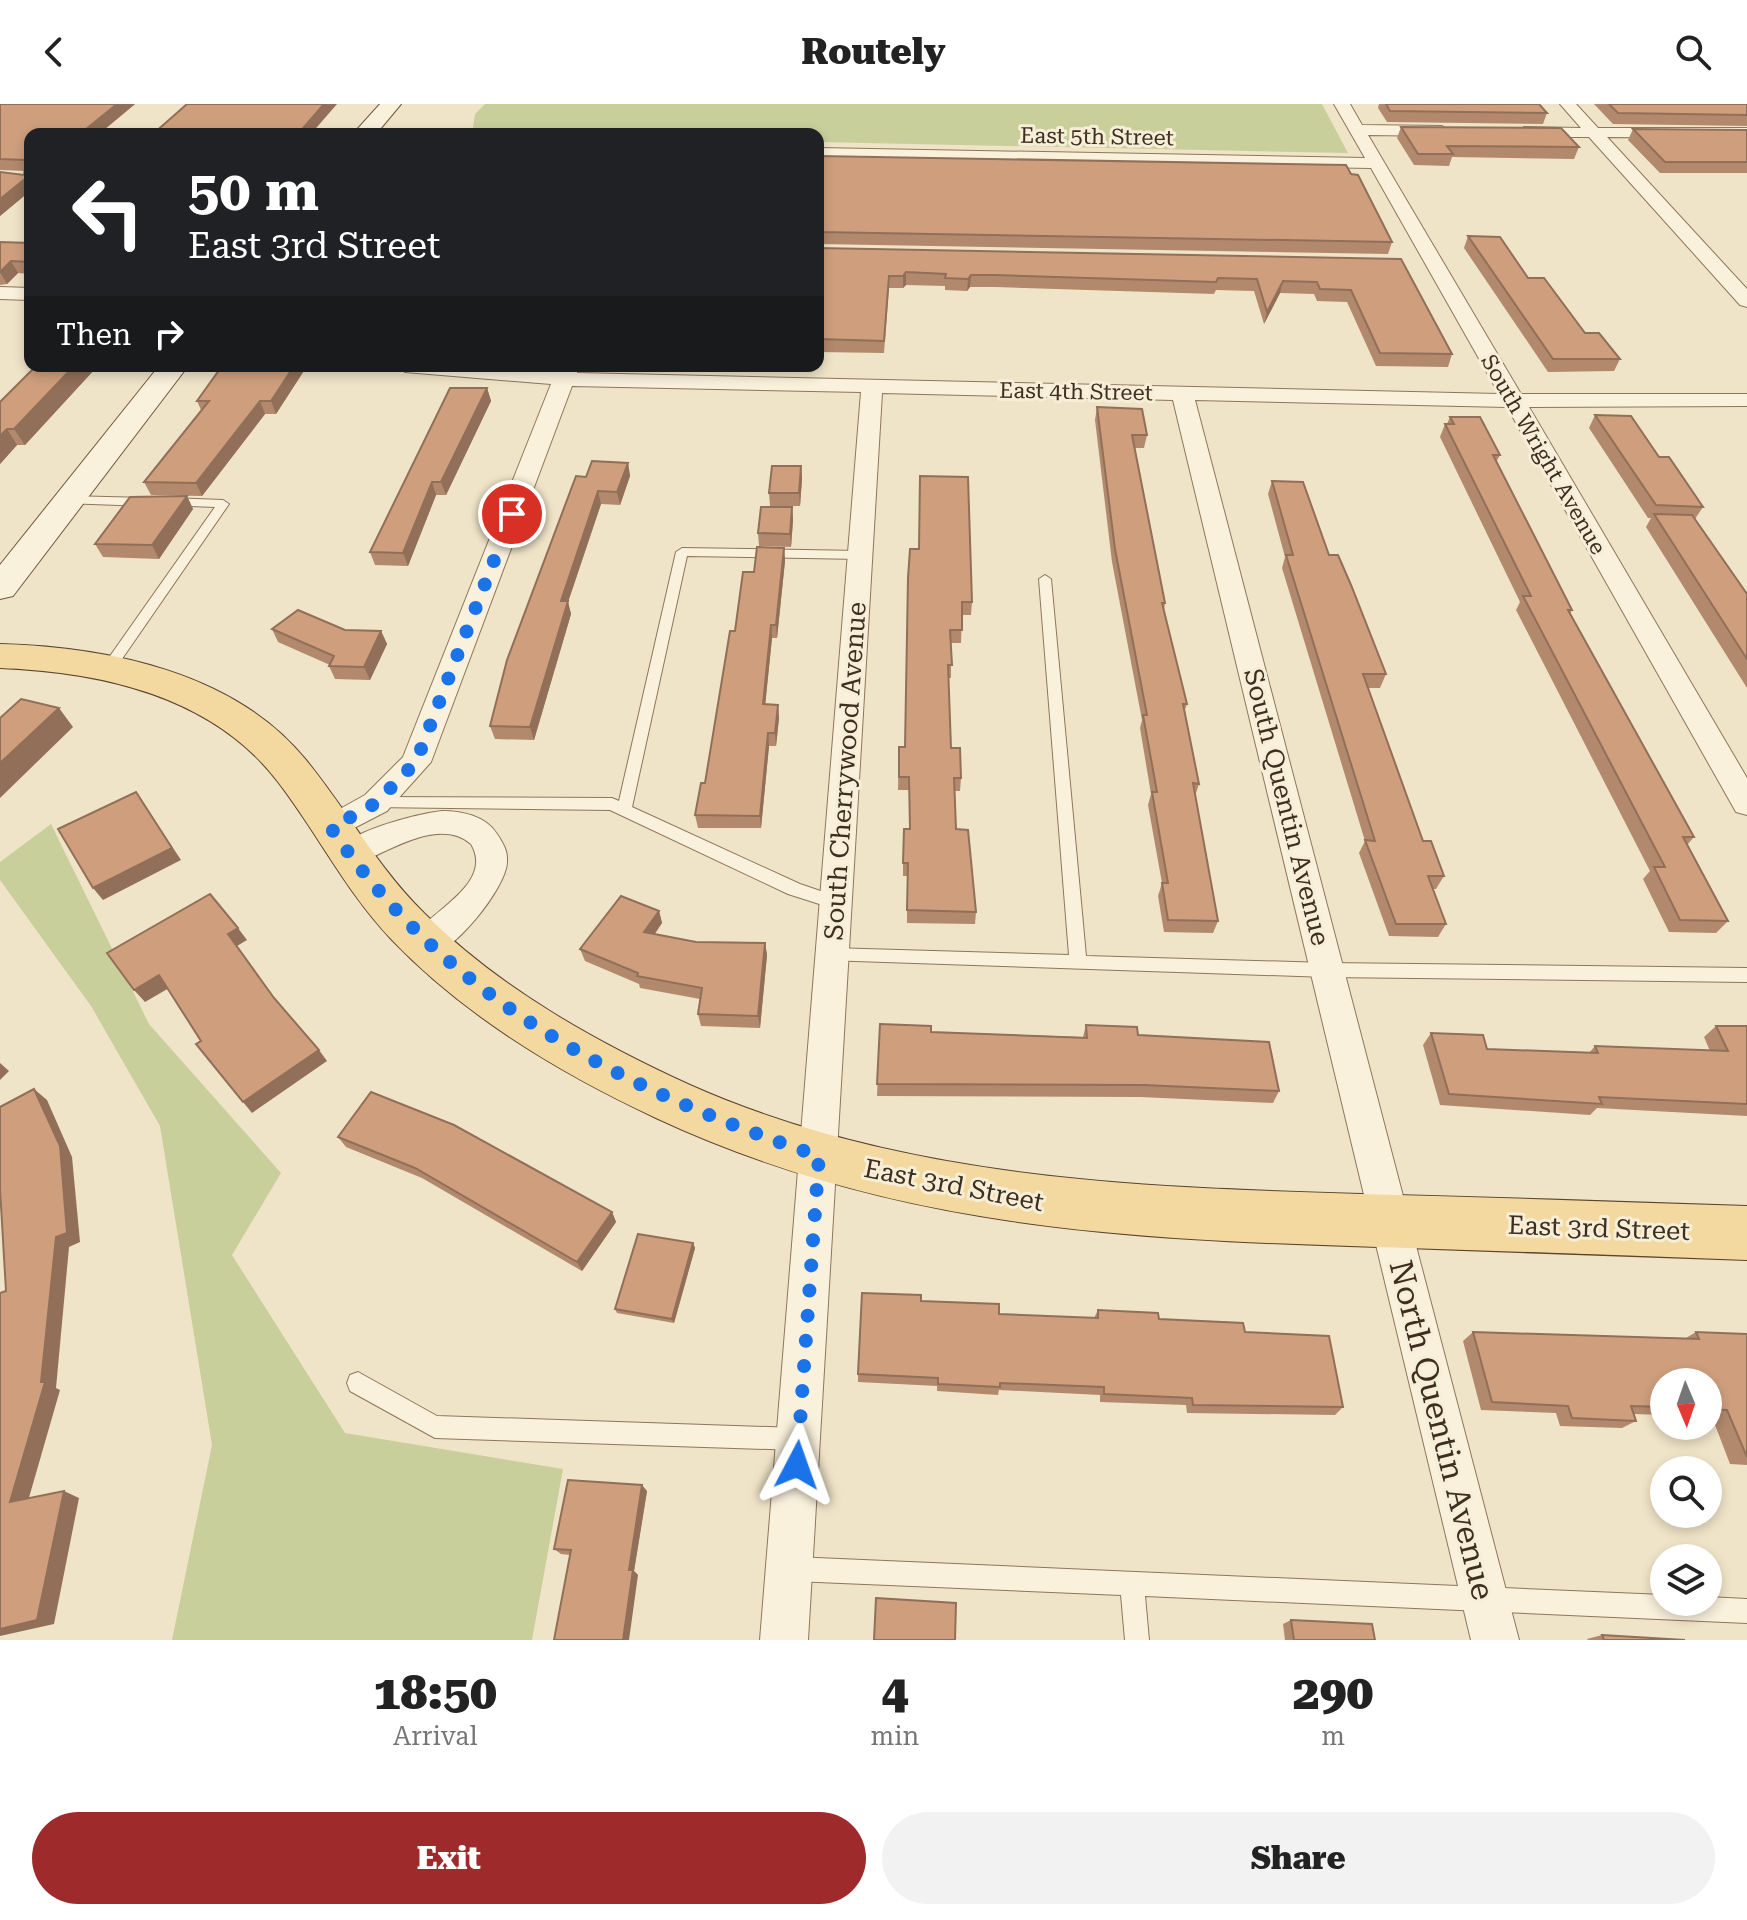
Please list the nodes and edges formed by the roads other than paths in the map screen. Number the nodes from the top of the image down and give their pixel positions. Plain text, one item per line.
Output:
1 (391, 104) edge
2 (1342, 104) edge
3 (1568, 104) edge
4 (369, 128) edge
5 (1357, 130) junction
6 (1458, 131) edge
7 (1504, 132) edge
8 (1594, 133) junction
9 (1747, 133) edge
10 (824, 153) edge
11 (1376, 163) junction
12 (0, 293) edge
13 (24, 294) edge
14 (1747, 301) edge
15 (169, 372) edge
16 (543, 372) edge
17 (566, 373) edge
18 (872, 386) junction
19 (1182, 393) junction
20 (1747, 400) edge
21 (1514, 401) junction
22 (68, 500) junction
23 (861, 555) junction
24 (1045, 579) dead end
25 (0, 588) edge
26 (0, 656) edge
27 (108, 669) junction
28 (376, 803) junction
29 (1747, 804) edge
30 (624, 810) junction
31 (340, 842) junction
32 (835, 903) junction
33 (425, 943) junction
34 (831, 955) junction
35 (1078, 962) junction
36 (1327, 970) junction
37 (1747, 975) edge
38 (819, 1156) junction
39 (1390, 1221) junction
40 (1747, 1233) edge
41 (358, 1383) dead end
42 (798, 1439) junction
43 (789, 1569) junction
44 (1132, 1584) junction
45 (1747, 1611) edge
46 (1490, 1620) edge
47 (784, 1640) edge
48 (1137, 1640) edge

1 - 4 main road
2 - 5 street, South Wright Avenue
3 - 8 street
5 - 6 street
5 - 11 street, South Wright Avenue
7 - 8 street
8 - 9 street
8 - 14 street
10 - 11 street, East 5th Street
11 - 21 street, South Wright Avenue
12 - 13 street
15 - 22 main road
16 - 17 street, East 4th Street
17 - 18 street, East 4th Street
17 - 28 street
18 - 19 street, East 4th Street
18 - 23 street, South Cherrywood Avenue
19 - 21 street, East 4th Street
19 - 36 street, South Quentin Avenue
20 - 21 street, East 4th Street
21 - 29 street, South Wright Avenue
22 - 25 main road
22 - 27 lane
23 - 30 lane
23 - 32 street, South Cherrywood Avenue
24 - 35 lane
26 - 27 main road, East 3rd Street
27 - 31 main road, East 3rd Street
28 - 30 lane
28 - 31 street
30 - 32 lane
31 - 33 main road, East 3rd Street
31 - 33 street
32 - 34 street, South Cherrywood Avenue
33 - 38 main road, East 3rd Street
34 - 35 lane
34 - 38 street, South Cherrywood Avenue
35 - 36 lane
36 - 37 lane
36 - 39 street, South Quentin Avenue
38 - 39 main road, East 3rd Street
38 - 42 street, South Cherrywood Avenue
39 - 40 main road, East 3rd Street
39 - 46 street, North Quentin Avenue
41 - 42 lane
42 - 43 street, South Cherrywood Avenue
43 - 44 lane
43 - 47 street, South Cherrywood Avenue
44 - 46 lane
44 - 48 lane
45 - 46 lane

